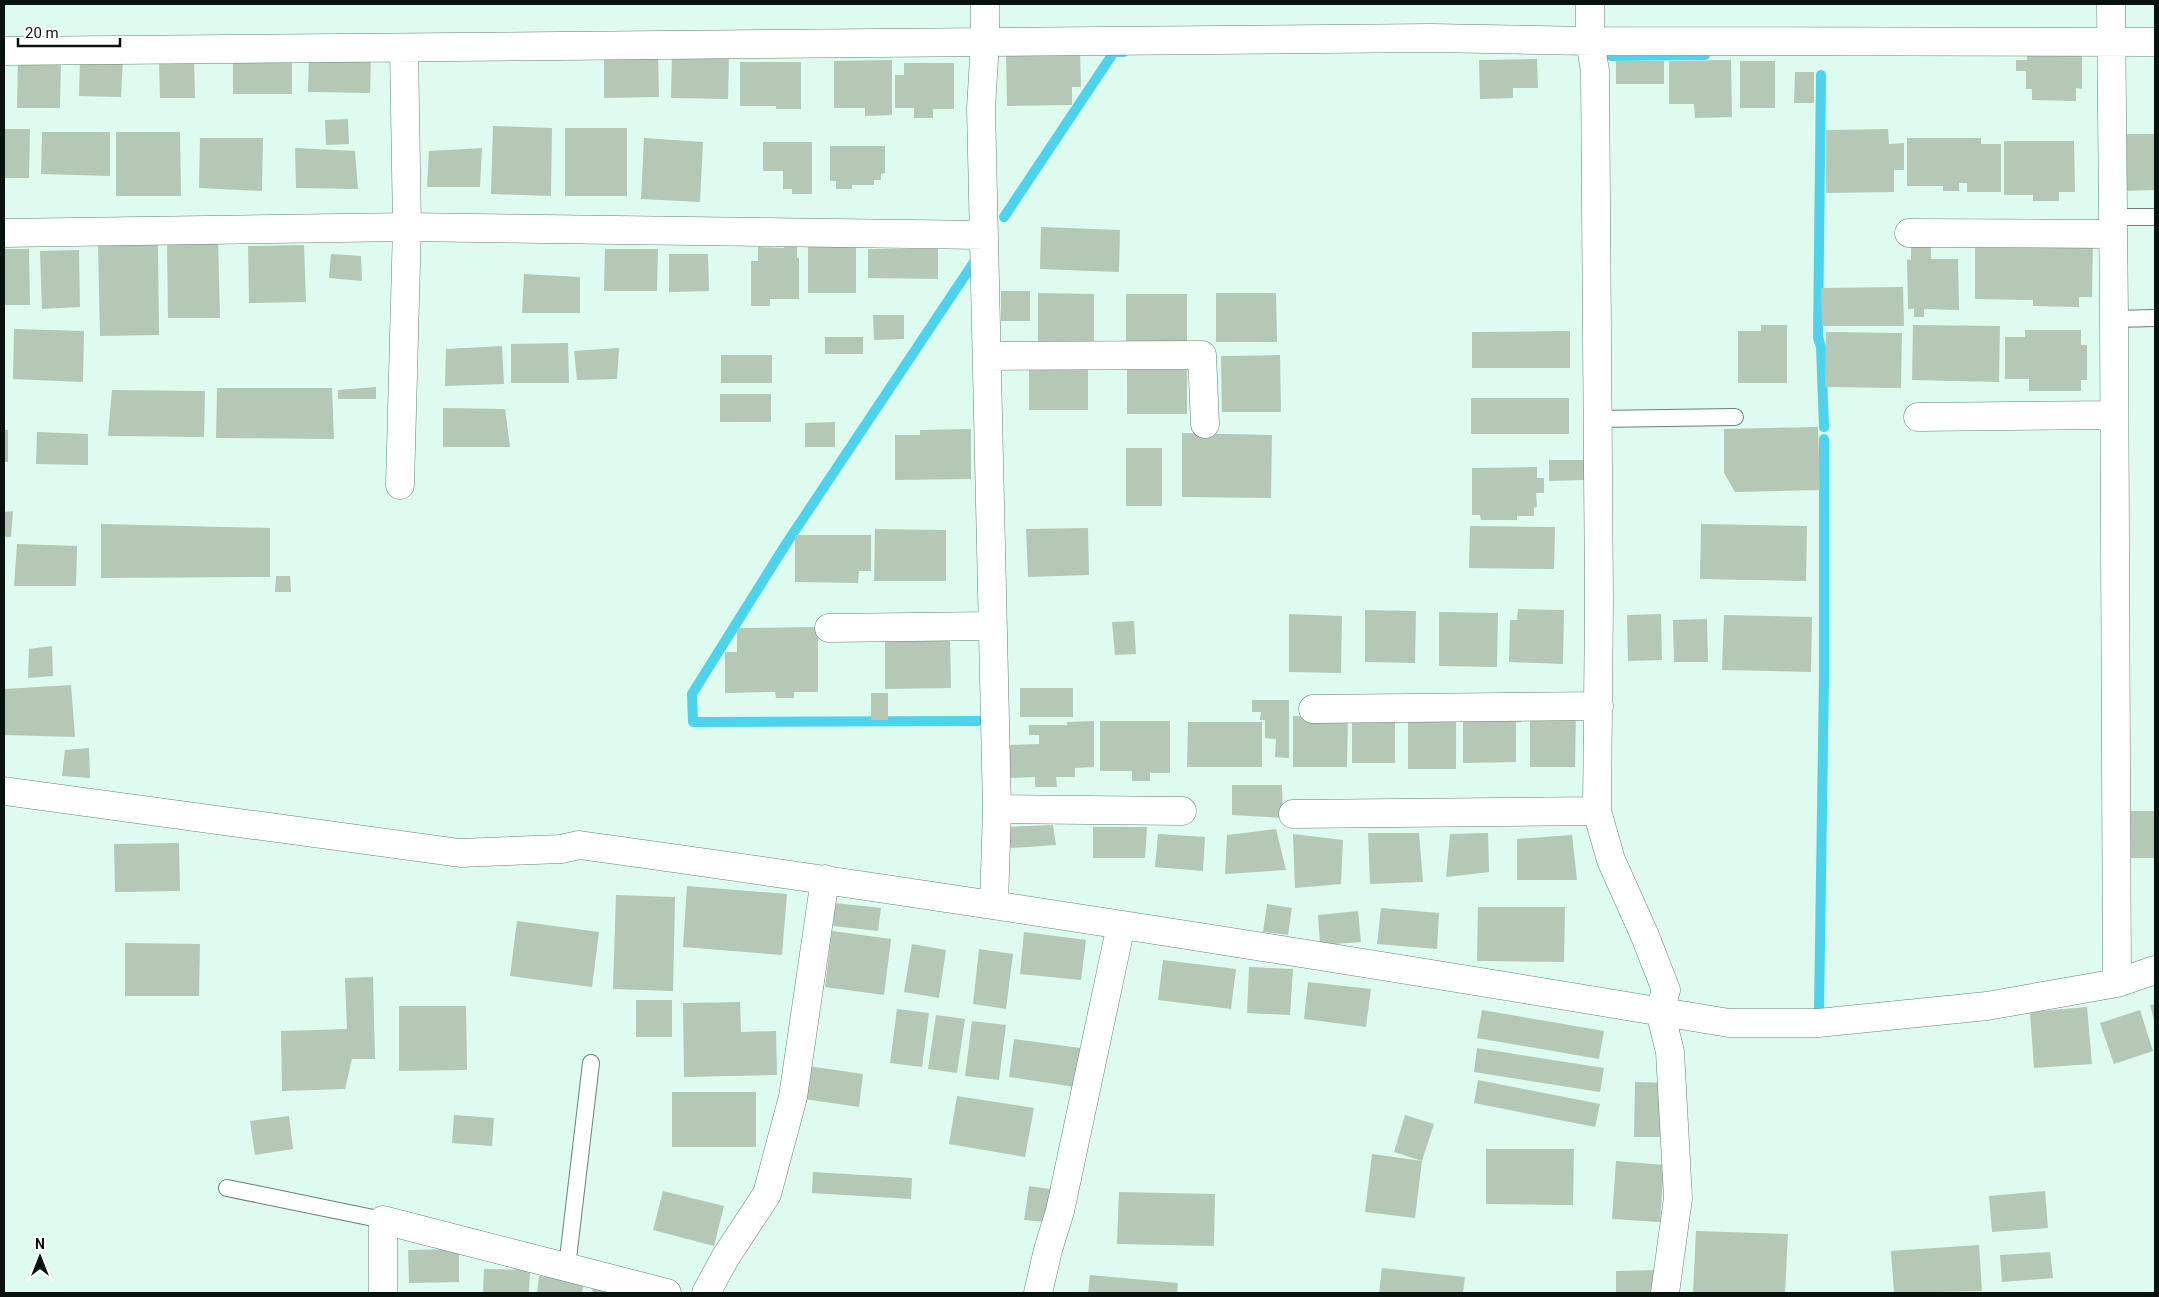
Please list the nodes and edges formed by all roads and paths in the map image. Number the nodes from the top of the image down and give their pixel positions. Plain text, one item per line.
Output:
1 (985, 4) edge
2 (1590, 4) edge
3 (2111, 4) edge
4 (1590, 41) junction
5 (985, 42) junction
6 (2111, 42) junction
7 (2155, 42) edge
8 (404, 48) junction
9 (4, 50) edge
10 (2155, 217) edge
11 (2113, 226) junction
12 (407, 227) junction
13 (4, 233) edge
14 (1909, 233) dead end
15 (984, 235) junction
16 (2155, 318) edge
17 (2114, 319) junction
18 (987, 356) junction
19 (2114, 415) junction
20 (1735, 417) dead end
21 (1918, 417) dead end
22 (1597, 419) junction
23 (1206, 424) dead end
24 (400, 486) dead end
25 (992, 626) junction
26 (829, 628) dead end
27 (1599, 706) junction
28 (1313, 709) dead end
29 (4, 791) edge
30 (996, 808) junction
31 (1182, 811) dead end
32 (1597, 811) junction
33 (1294, 814) dead end
34 (826, 879) junction
35 (994, 904) junction
36 (1121, 925) junction
37 (2155, 970) edge
38 (2117, 983) junction
39 (1660, 1011) junction
40 (591, 1063) dead end
41 (228, 1188) dead end
42 (383, 1220) junction
43 (567, 1268) junction
44 (383, 1293) edge
45 (667, 1293) edge
46 (706, 1293) edge
47 (1038, 1293) edge
48 (1665, 1293) edge

1 - 5 street
2 - 4 street
3 - 6 street
4 - 5 street
4 - 6 street
4 - 22 street
5 - 8 street
5 - 15 street
6 - 7 street
6 - 11 street
8 - 9 street
8 - 12 street
10 - 11 lane
11 - 14 street
11 - 17 street
12 - 13 street
12 - 15 street
12 - 24 street
15 - 18 street
16 - 17 lane
17 - 19 street
18 - 23 street
18 - 25 street
19 - 21 street
19 - 38 street
20 - 22 lane
22 - 27 street
25 - 26 street
25 - 30 street
27 - 28 street
27 - 32 street
29 - 34 street
30 - 31 street
30 - 35 street
32 - 33 street
32 - 39 street
34 - 35 street
34 - 46 street
35 - 36 street
36 - 39 street
36 - 47 street
37 - 38 street
38 - 39 street
39 - 48 street
40 - 43 lane
41 - 42 lane
42 - 43 street
42 - 44 street
43 - 45 street

